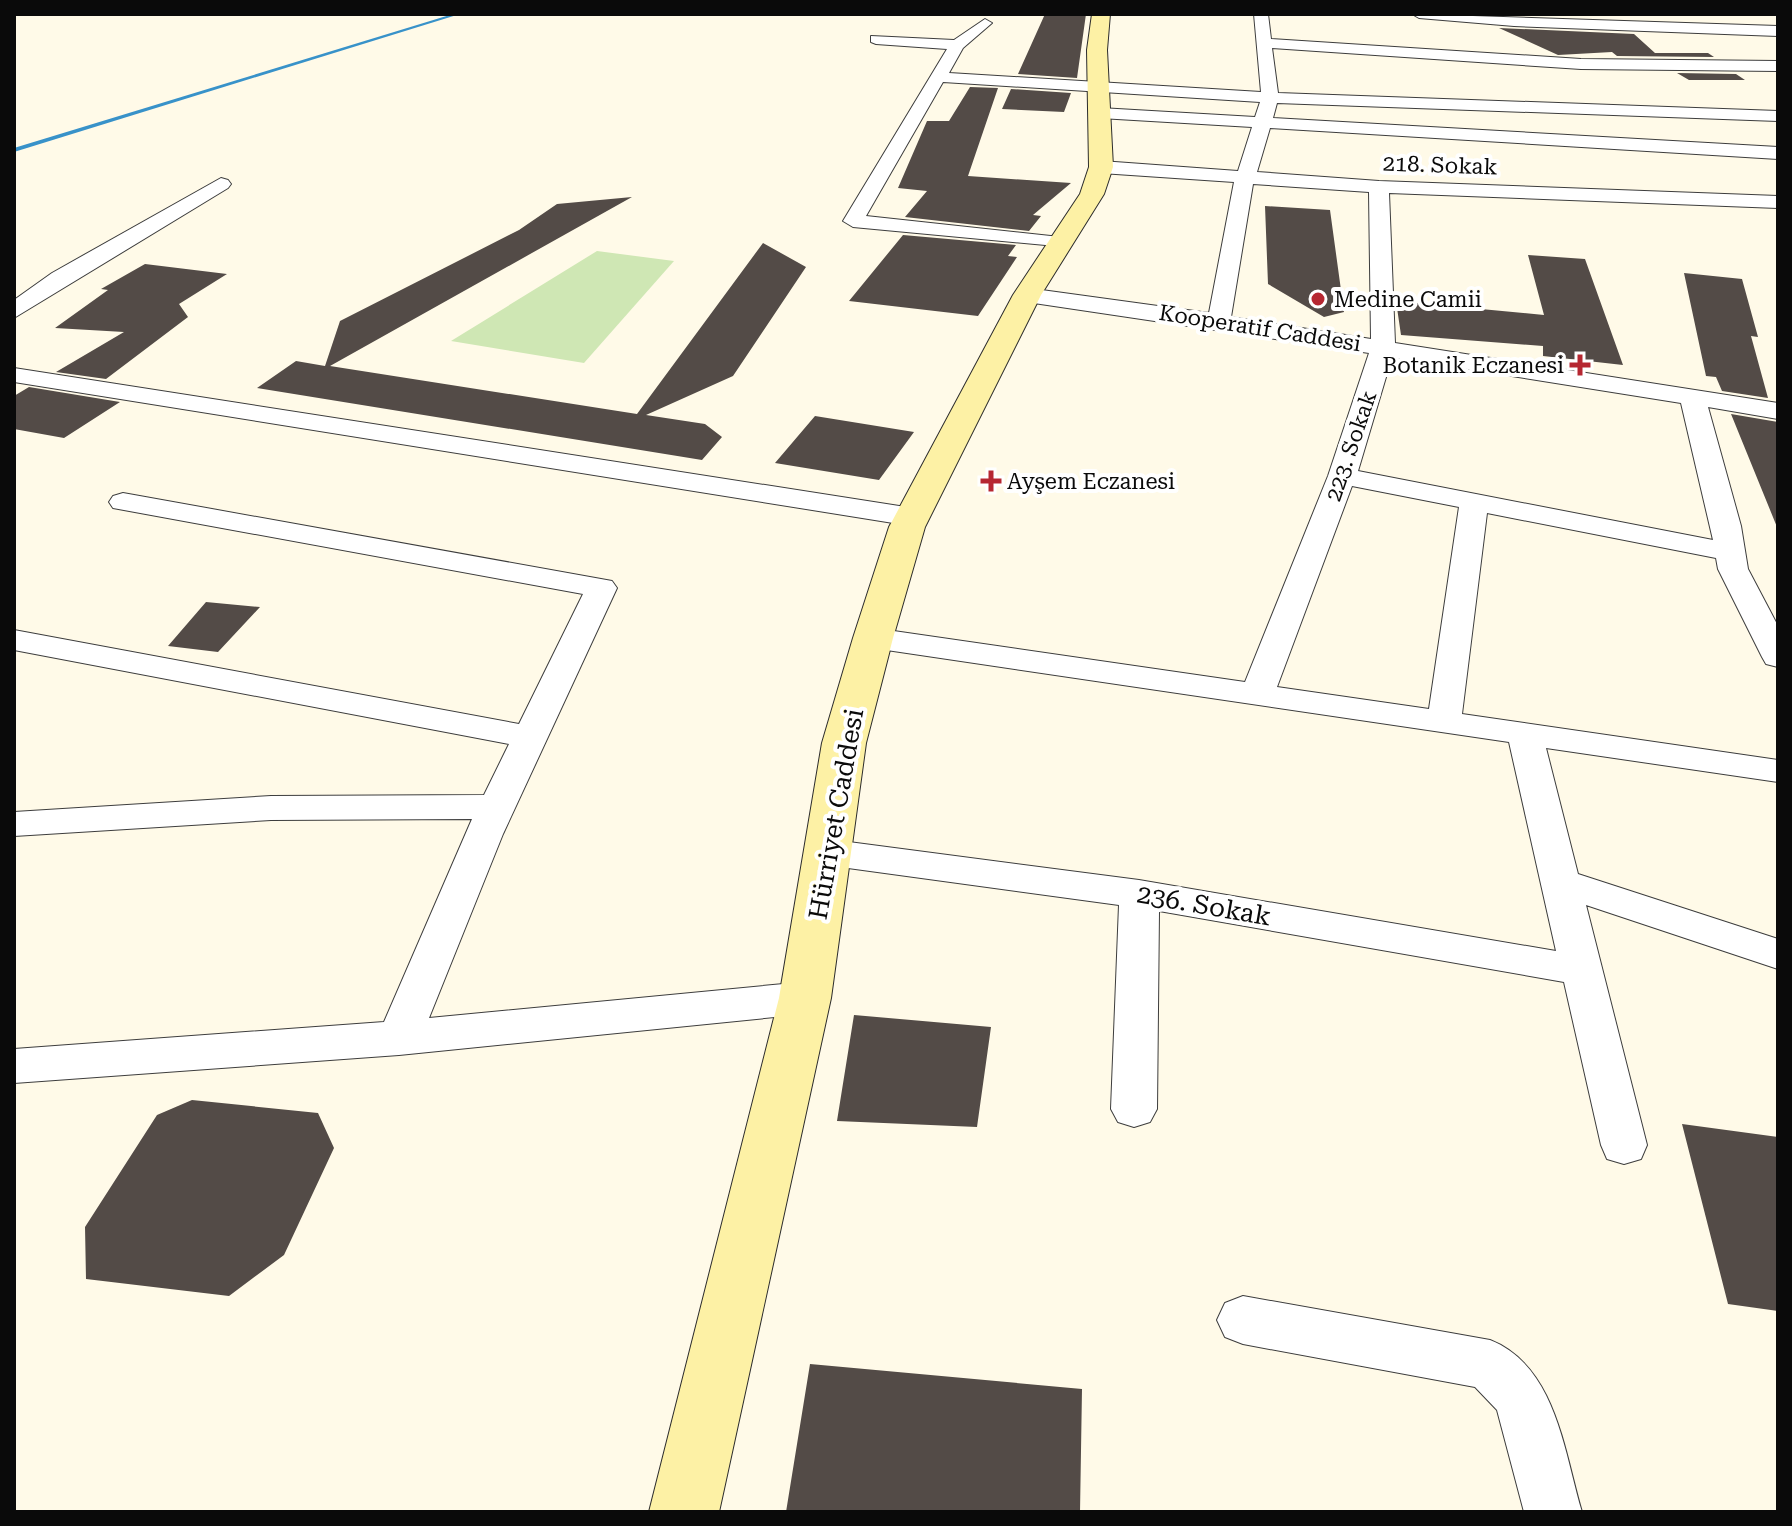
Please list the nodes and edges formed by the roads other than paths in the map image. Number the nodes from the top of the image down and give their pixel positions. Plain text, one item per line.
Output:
1 (1101, 14) edge
2 (1261, 14) edge
3 (1419, 14) edge
4 (1763, 14) edge
5 (1778, 22) edge
6 (985, 23) dead end
7 (1778, 31) edge
8 (876, 39) dead end
9 (1264, 43) junction
10 (957, 45) junction
11 (1511, 60) junction
12 (1778, 66) edge
13 (938, 77) junction
14 (1579, 81) dead end
15 (1598, 90) dead end
16 (1270, 98) junction
17 (1100, 100) junction
18 (1631, 113) junction
19 (1778, 116) edge
20 (1263, 123) junction
21 (1668, 148) junction
22 (1778, 153) edge
23 (1688, 165) dead end
24 (1101, 167) junction
25 (1245, 178) junction
26 (1709, 183) dead end
27 (221, 184) dead end
28 (1379, 187) junction
29 (1729, 200) junction
30 (1778, 202) edge
31 (1060, 243) junction
32 (1027, 295) junction
33 (14, 311) edge
34 (1219, 322) junction
35 (1383, 347) junction
36 (14, 375) edge
37 (1692, 397) junction
38 (1778, 411) edge
39 (1342, 476) junction
40 (123, 502) dead end
41 (1474, 502) junction
42 (912, 517) junction
43 (1730, 552) junction
44 (1766, 615) edge
45 (873, 638) junction
46 (14, 640) edge
47 (1778, 657) edge
48 (1258, 693) junction
49 (1444, 722) junction
50 (1525, 735) junction
51 (531, 737) junction
52 (1778, 771) edge
53 (497, 807) junction
54 (14, 824) edge
55 (826, 852) junction
56 (1560, 882) junction
57 (1139, 894) junction
58 (1778, 954) edge
59 (1581, 970) junction
60 (805, 998) junction
61 (399, 1038) junction
62 (14, 1066) edge
63 (1134, 1109) dead end
64 (1624, 1145) dead end
65 (1243, 1320) dead end
66 (684, 1512) edge
67 (1553, 1512) edge

1 - 17 street, Hürriyet Caddesi
2 - 9 street
3 - 7 street
4 - 5 street
6 - 10 street
8 - 10 street
9 - 11 street
9 - 16 street
10 - 13 street
11 - 12 street
11 - 14 street
13 - 17 street
13 - 31 street
15 - 18 street
16 - 17 street
16 - 18 street
16 - 20 street
17 - 20 street
17 - 24 street, Hürriyet Caddesi
18 - 19 street
18 - 21 street
20 - 21 street
20 - 25 street
21 - 22 street
21 - 23 street
24 - 25 street, 218. Sokak
24 - 31 street, Hürriyet Caddesi
25 - 28 street, 218. Sokak
25 - 34 street
26 - 29 street
27 - 33 street
28 - 29 street, 218. Sokak
28 - 35 street, 223. Sokak
29 - 30 street, 218. Sokak
31 - 32 street, Hürriyet Caddesi
32 - 34 street, Kooperatif Caddesi
32 - 42 street, Hürriyet Caddesi
34 - 35 street, Kooperatif Caddesi
35 - 37 street, Kooperatif Caddesi
35 - 39 street, 223. Sokak
36 - 42 street
37 - 38 street, Kooperatif Caddesi
37 - 43 street
39 - 41 street
39 - 48 street, 223. Sokak
40 - 51 street
41 - 43 street
41 - 49 street
42 - 45 street, Hürriyet Caddesi
43 - 44 street
44 - 47 street
45 - 48 street
45 - 55 street, Hürriyet Caddesi
46 - 51 street
48 - 49 street
49 - 50 street
50 - 52 street
50 - 56 street
51 - 53 street
53 - 54 street
53 - 61 street
55 - 57 street, 236. Sokak
55 - 60 street, Hürriyet Caddesi
56 - 58 street
56 - 59 street
57 - 59 street, 236. Sokak
57 - 63 street
59 - 64 street
60 - 61 street
60 - 66 street, Hürriyet Caddesi
61 - 62 street
65 - 67 street

